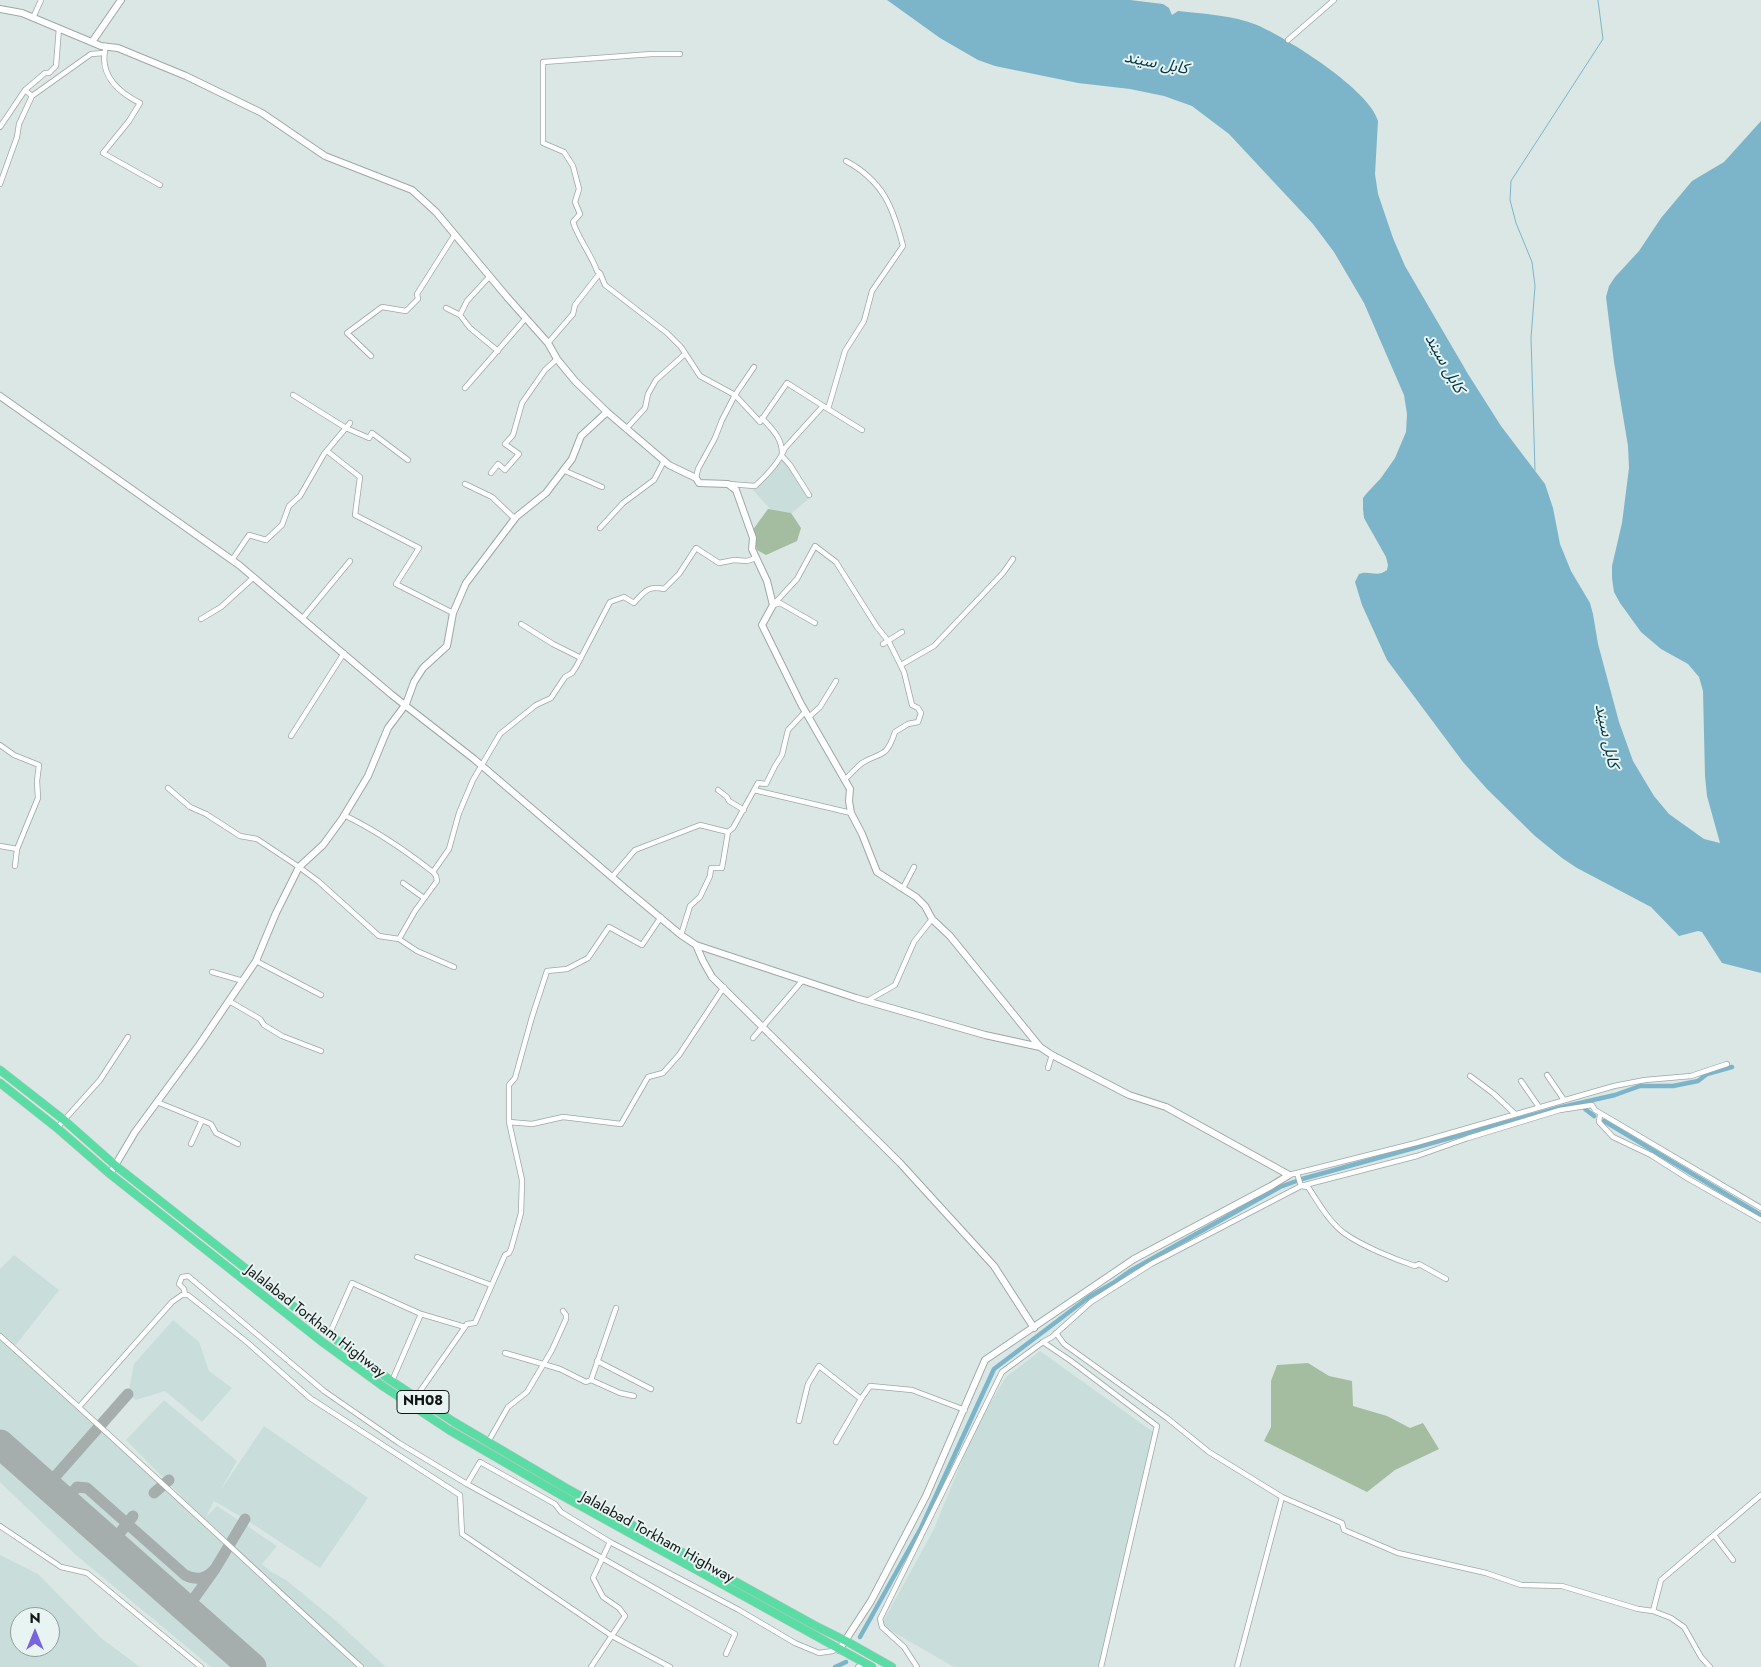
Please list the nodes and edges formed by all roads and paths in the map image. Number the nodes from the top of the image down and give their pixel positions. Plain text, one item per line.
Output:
1 (41, 0) edge
2 (121, 0) edge
3 (1334, 0) edge
4 (0, 9) edge
5 (34, 18) junction
6 (59, 28) junction
7 (1288, 40) dead end
8 (92, 42) junction
9 (104, 49) junction
10 (680, 54) dead end
11 (26, 90) junction
12 (32, 96) junction
13 (0, 127) edge
14 (846, 161) dead end
15 (0, 184) edge
16 (160, 185) dead end
17 (454, 234) junction
18 (600, 273) junction
19 (490, 276) junction
20 (446, 308) dead end
21 (460, 315) junction
22 (526, 318) junction
23 (548, 342) junction
24 (498, 351) junction
25 (685, 354) junction
26 (371, 356) dead end
27 (557, 359) junction
28 (754, 366) dead end
29 (465, 388) dead end
30 (293, 395) dead end
31 (0, 396) edge
32 (735, 396) junction
33 (826, 407) junction
34 (607, 412) junction
35 (762, 418) junction
36 (350, 423) dead end
37 (346, 428) junction
38 (626, 429) junction
39 (862, 430) dead end
40 (327, 451) junction
41 (782, 456) junction
42 (408, 460) dead end
43 (664, 461) junction
44 (563, 470) junction
45 (491, 473) dead end
46 (696, 478) junction
47 (465, 484) dead end
48 (728, 484) junction
49 (602, 487) dead end
50 (809, 495) dead end
51 (516, 519) junction
52 (600, 528) dead end
53 (756, 558) junction
54 (1013, 559) dead end
55 (232, 560) junction
56 (350, 561) dead end
57 (254, 577) junction
58 (773, 605) junction
59 (452, 613) junction
60 (201, 619) dead end
61 (302, 619) junction
62 (815, 623) dead end
63 (521, 624) dead end
64 (902, 632) dead end
65 (889, 642) junction
66 (883, 644) dead end
67 (344, 653) junction
68 (581, 658) junction
69 (901, 665) junction
70 (836, 681) dead end
71 (406, 704) junction
72 (808, 715) junction
73 (291, 736) dead end
74 (0, 745) edge
75 (482, 766) junction
76 (844, 780) junction
77 (168, 788) dead end
78 (718, 790) dead end
79 (754, 790) junction
80 (744, 810) junction
81 (851, 813) junction
82 (344, 815) junction
83 (728, 832) junction
84 (0, 846) edge
85 (17, 849) junction
86 (14, 866) dead end
87 (914, 866) dead end
88 (299, 867) junction
89 (433, 872) junction
90 (612, 877) junction
91 (403, 883) dead end
92 (903, 888) junction
93 (424, 898) junction
94 (661, 917) junction
95 (932, 919) junction
96 (682, 935) junction
97 (399, 939) junction
98 (696, 945) junction
99 (256, 961) junction
100 (454, 967) dead end
101 (212, 972) dead end
102 (243, 981) junction
103 (802, 981) junction
104 (724, 987) junction
105 (321, 995) dead end
106 (229, 1001) junction
107 (867, 1001) junction
108 (763, 1027) junction
109 (128, 1037) dead end
110 (752, 1038) dead end
111 (1040, 1047) junction
112 (320, 1051) dead end
113 (1052, 1055) junction
114 (1727, 1064) dead end
115 (1048, 1068) dead end
116 (0, 1070) edge
117 (1547, 1075) dead end
118 (1470, 1076) dead end
119 (1521, 1080) dead end
120 (0, 1083) edge
121 (1564, 1100) junction
122 (157, 1102) junction
123 (1539, 1107) junction
124 (1515, 1114) junction
125 (1600, 1114) junction
126 (64, 1120) junction
127 (202, 1120) junction
128 (509, 1122) junction
129 (57, 1128) junction
130 (192, 1144) dead end
131 (238, 1144) dead end
132 (116, 1166) junction
133 (1297, 1173) junction
134 (110, 1174) junction
135 (1289, 1175) junction
136 (1301, 1186) junction
137 (1761, 1208) edge
138 (1761, 1220) edge
139 (417, 1257) dead end
140 (1446, 1279) dead end
141 (490, 1285) junction
142 (185, 1295) junction
143 (616, 1308) dead end
144 (563, 1311) dead end
145 (421, 1314) junction
146 (465, 1327) junction
147 (1034, 1328) junction
148 (1056, 1333) junction
149 (329, 1335) junction
150 (0, 1336) edge
151 (1043, 1342) junction
152 (505, 1352) dead end
153 (597, 1361) junction
154 (543, 1364) junction
155 (591, 1380) junction
156 (392, 1381) junction
157 (651, 1389) dead end
158 (634, 1396) dead end
159 (416, 1397) junction
160 (860, 1399) junction
161 (79, 1407) junction
162 (965, 1410) junction
163 (799, 1420) dead end
164 (488, 1442) junction
165 (836, 1442) dead end
166 (467, 1484) junction
167 (1761, 1495) edge
168 (1282, 1497) junction
169 (0, 1526) edge
170 (1714, 1535) junction
171 (610, 1542) junction
172 (602, 1558) junction
173 (1732, 1560) dead end
174 (1653, 1611) junction
175 (612, 1636) junction
176 (846, 1640) junction
177 (837, 1648) junction
178 (726, 1654) dead end
179 (865, 1666) edge
180 (201, 1667) edge
181 (361, 1667) edge
182 (591, 1667) edge
183 (670, 1667) edge
184 (892, 1667) edge
185 (917, 1667) edge
186 (1101, 1667) edge
187 (1237, 1667) edge
188 (1710, 1667) edge

1 - 5 street
2 - 8 street
3 - 7 street
4 - 5 street
5 - 6 street
6 - 8 street
6 - 11 street
8 - 9 street
9 - 12 street
9 - 16 street
9 - 17 street
10 - 18 street
11 - 12 street
11 - 13 street
12 - 15 street
14 - 33 street
17 - 19 street
17 - 26 street
18 - 23 street
18 - 25 street
19 - 21 street
19 - 22 street
20 - 21 street
21 - 24 street
22 - 23 street
22 - 24 street
23 - 27 street
24 - 29 street
25 - 32 street
25 - 38 street
27 - 34 street
27 - 45 street
28 - 32 street
30 - 37 street
31 - 55 street
32 - 35 street
32 - 46 street
33 - 35 street
33 - 39 street
33 - 41 street
34 - 38 street
34 - 44 street
35 - 41 street
36 - 37 street
37 - 40 street
37 - 42 street
38 - 43 street
40 - 55 street
40 - 59 street
41 - 48 street
41 - 50 street
43 - 46 street
43 - 52 street
44 - 49 street
44 - 51 street
46 - 48 street
47 - 51 street
48 - 53 street
51 - 59 street
53 - 58 street
53 - 68 street
54 - 69 street
55 - 57 street
56 - 61 street
57 - 60 street
57 - 61 street
58 - 62 street
58 - 65 street
58 - 72 street
59 - 71 street
61 - 67 street
63 - 68 street
64 - 65 street
65 - 66 street
65 - 69 street
67 - 71 street
67 - 73 street
68 - 75 street
69 - 76 street
70 - 72 street
71 - 75 street
71 - 82 street
72 - 76 street
72 - 79 street
74 - 85 street
75 - 89 street
75 - 90 street
76 - 81 street
77 - 88 street
78 - 80 street
79 - 80 street
79 - 81 street
80 - 83 street
81 - 92 street
82 - 88 street
82 - 89 street
83 - 90 street
83 - 96 street
84 - 85 street
85 - 86 street
87 - 92 street
88 - 97 street
88 - 99 street
89 - 93 street
90 - 94 street
91 - 93 street
92 - 95 street
93 - 97 street
94 - 96 street
94 - 128 street
95 - 107 street
95 - 111 street
96 - 98 street
97 - 100 street
98 - 103 street
98 - 104 street
99 - 102 street
99 - 105 street
101 - 102 street
102 - 106 street
103 - 107 street
103 - 108 street
104 - 108 street
104 - 128 street
106 - 112 street
106 - 122 street
107 - 111 street
108 - 110 street
108 - 147 street
109 - 126 street
111 - 113 street
113 - 115 street
113 - 135 street
114 - 121 street
116 - 126 highway, Jalalabad Torkham Highway / NH08
117 - 121 street
118 - 124 street
119 - 123 street
120 - 129 highway, NH08
121 - 123 street
122 - 127 street
122 - 132 street
123 - 124 street
124 - 133 street
125 - 136 street
125 - 137 street
125 - 138 street
126 - 129 street
126 - 132 highway, Jalalabad Torkham Highway / NH08
127 - 130 street
127 - 131 street
128 - 141 street
129 - 134 highway, NH08
132 - 134 street
132 - 149 highway, Jalalabad Torkham Highway / NH08
133 - 135 street
133 - 136 street
134 - 177 highway, NH08
135 - 147 street
136 - 140 street
136 - 148 street
139 - 141 street
141 - 146 street
142 - 161 street
142 - 166 street
142 - 175 street
143 - 153 street
144 - 154 street
145 - 146 street
145 - 149 street
145 - 156 street
146 - 159 street
147 - 162 street
148 - 151 street
148 - 168 street
149 - 156 highway, Jalalabad Torkham Highway / NH08
150 - 161 street
151 - 185 street
151 - 186 street
152 - 154 street
153 - 155 street
153 - 157 street
154 - 155 street
154 - 164 street
155 - 158 street
156 - 159 highway, Jalalabad Torkham Highway / NH08
159 - 164 highway, Jalalabad Torkham Highway / NH08
160 - 162 street
160 - 163 street
160 - 165 street
161 - 181 street
162 - 176 street
164 - 176 highway, Jalalabad Torkham Highway / NH08
166 - 171 street
166 - 172 street
167 - 170 street
168 - 174 street
168 - 187 street
169 - 180 street
170 - 173 street
170 - 174 street
171 - 172 street
171 - 177 street
172 - 175 street
172 - 178 street
174 - 188 street
175 - 182 street
175 - 183 street
176 - 177 street
176 - 184 highway, Jalalabad Torkham Highway / NH08
177 - 179 highway, NH08

